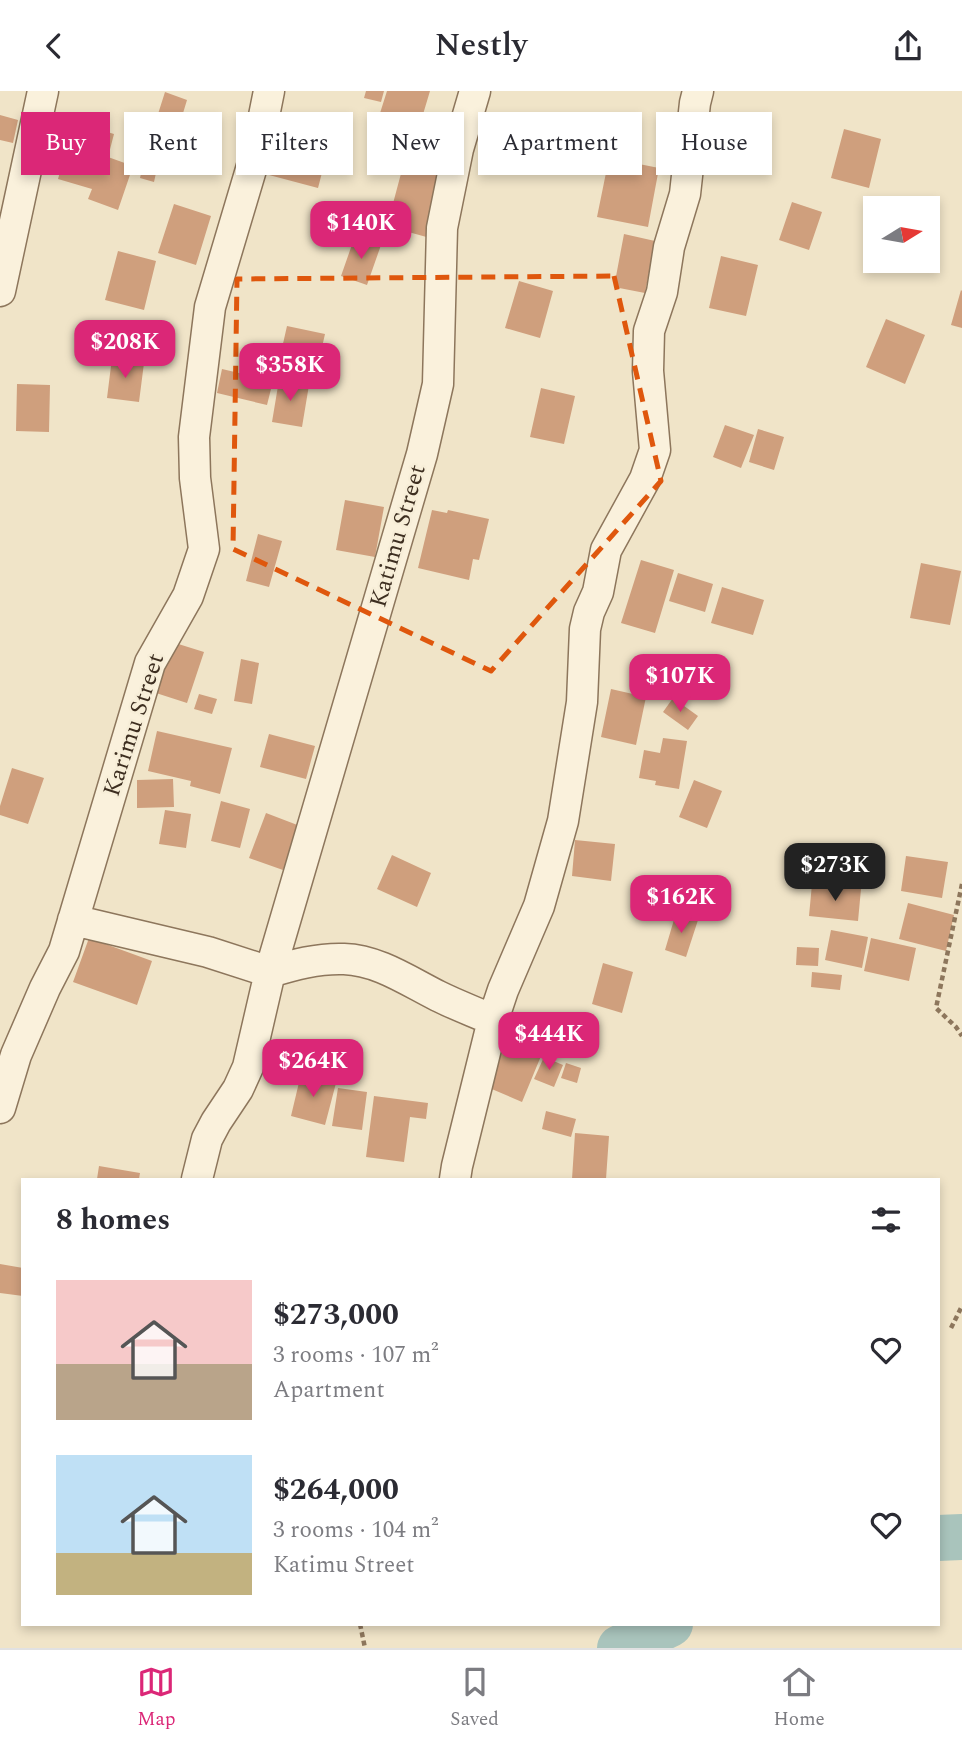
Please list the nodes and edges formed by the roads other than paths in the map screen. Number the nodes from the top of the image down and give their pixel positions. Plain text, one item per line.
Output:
1 (44, 91) edge
2 (269, 91) edge
3 (475, 91) edge
4 (698, 91) edge
5 (0, 291) edge
6 (73, 920) junction
7 (270, 972) junction
8 (493, 1020) junction
9 (0, 1108) edge
10 (197, 1178) edge
11 (455, 1178) edge

1 - 5 street
2 - 6 street, Karimu Street
3 - 7 street, Katimu Street
4 - 8 street
6 - 7 street
6 - 9 street, Karimu Street
7 - 8 street
7 - 10 street, Katimu Street
8 - 11 street

